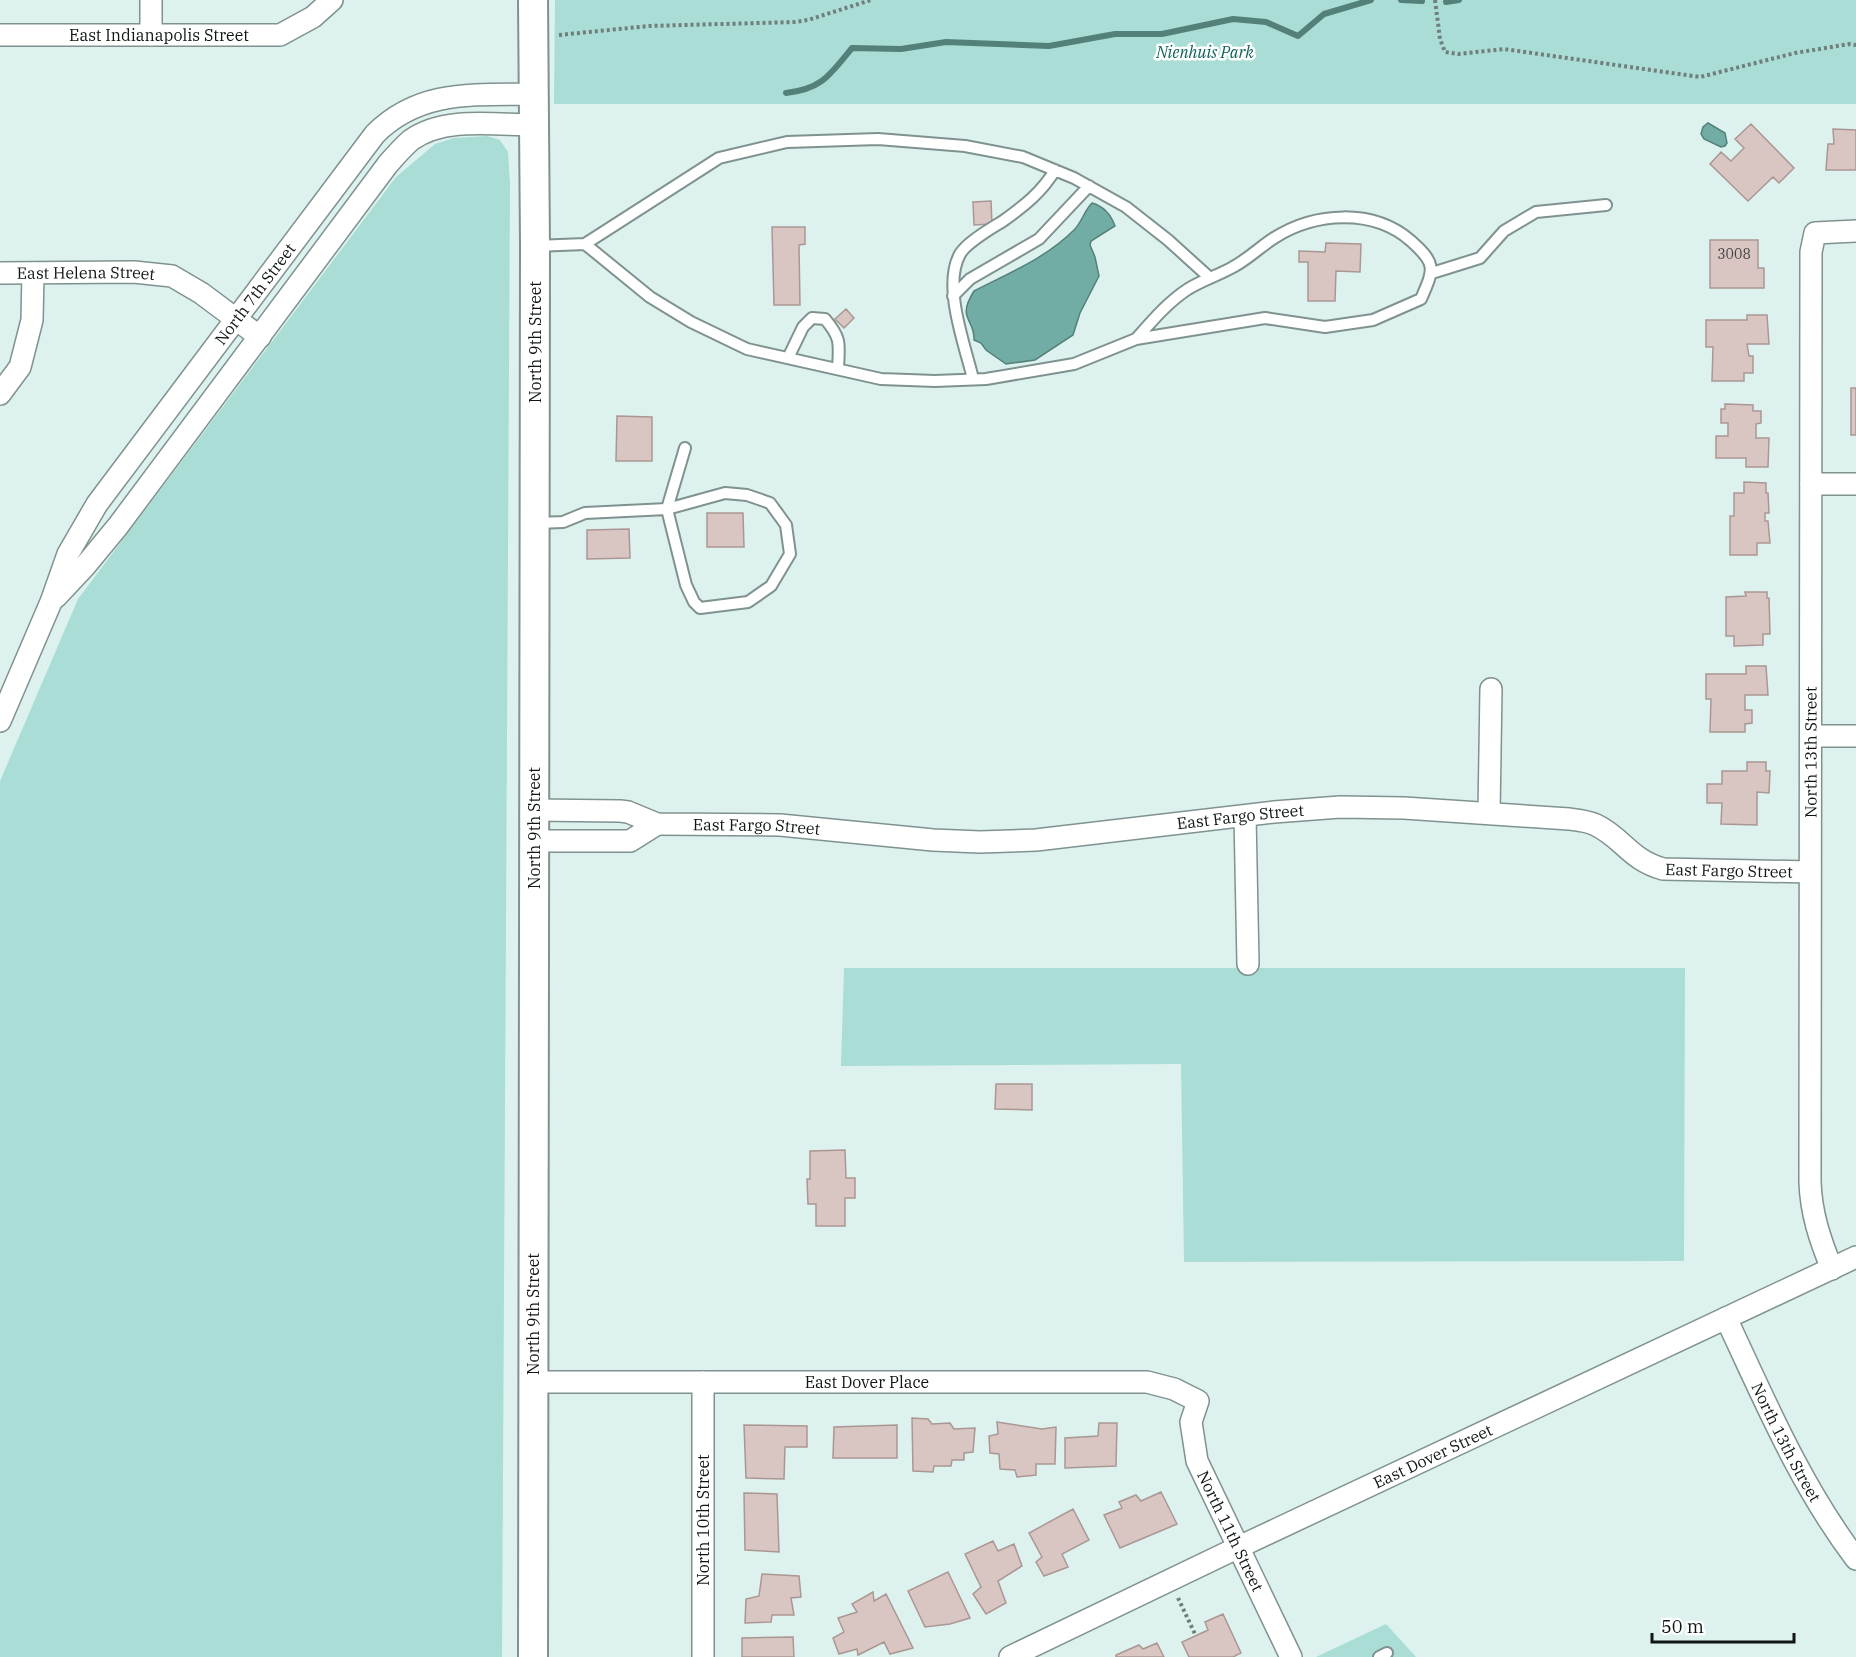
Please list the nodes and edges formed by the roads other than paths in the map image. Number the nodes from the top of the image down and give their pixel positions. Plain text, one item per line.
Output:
1 (151, 0) edge
2 (332, 0) edge
3 (533, 0) edge
4 (0, 34) edge
5 (151, 35) junction
6 (534, 94) junction
7 (534, 125) junction
8 (1054, 170) junction
9 (1089, 186) junction
10 (1606, 205) dead end
11 (1856, 231) edge
12 (585, 244) junction
13 (535, 246) junction
14 (0, 273) edge
15 (33, 273) junction
16 (1432, 273) junction
17 (1210, 278) junction
18 (953, 296) junction
19 (236, 319) junction
20 (260, 337) junction
21 (1136, 339) junction
22 (788, 358) junction
23 (838, 369) junction
24 (973, 379) junction
25 (0, 394) edge
26 (685, 448) dead end
27 (1811, 484) junction
28 (1856, 484) edge
29 (667, 509) junction
30 (534, 523) junction
31 (51, 602) junction
32 (1491, 689) dead end
33 (0, 722) edge
34 (1811, 736) junction
35 (1856, 736) edge
36 (534, 810) junction
37 (1489, 813) junction
38 (1245, 816) junction
39 (657, 824) junction
40 (534, 841) junction
41 (1810, 872) junction
42 (1248, 964) dead end
43 (1856, 1257) edge
44 (1832, 1269) junction
45 (1726, 1318) junction
46 (534, 1382) junction
47 (703, 1382) junction
48 (1198, 1401) joint
49 (1239, 1547) junction
50 (1856, 1559) edge
51 (533, 1657) edge
52 (703, 1657) edge
53 (1010, 1657) edge
54 (1291, 1657) edge

1 - 5 street
2 - 5 street, East Indianapolis Street
3 - 6 main road, North 9th Street
4 - 5 street, East Indianapolis Street
6 - 7 main road, North 9th Street
6 - 19 street, North 7th Street
7 - 13 main road, North 9th Street
7 - 20 street, North 7th Street
8 - 9 lane
8 - 12 lane
8 - 18 lane
9 - 17 lane
9 - 18 lane
10 - 16 lane
11 - 27 street, North 13th Street
12 - 13 lane
12 - 22 lane
13 - 30 main road, North 9th Street
14 - 15 street, East Helena Street
15 - 19 street, East Helena Street
15 - 25 street
16 - 17 lane
16 - 21 lane
17 - 21 lane
18 - 24 lane
19 - 20 street, East Helena Street
19 - 31 street, North 7th Street
20 - 31 street, North 7th Street
21 - 24 lane
22 - 23 lane
22 - 23 lane
23 - 24 lane
26 - 29 lane
27 - 28 street
27 - 34 street, North 13th Street
29 - 29 lane
29 - 30 lane
30 - 36 main road, North 9th Street
31 - 33 street, North 7th Street
32 - 37 street
34 - 35 street
34 - 41 street, North 13th Street
36 - 39 street, East Fargo Street
36 - 40 main road, North 9th Street
37 - 38 street, East Fargo Street
37 - 41 street, East Fargo Street
38 - 39 street, East Fargo Street
38 - 42 street
39 - 40 street
40 - 46 main road, North 9th Street
41 - 44 street, North 13th Street
43 - 44 street, East Dover Street
44 - 45 street, East Dover Street
45 - 49 street, East Dover Street
45 - 50 street, North 13th Street
46 - 47 street, East Dover Place
46 - 51 main road, North 9th Street
47 - 48 street, East Dover Place
47 - 52 street, North 10th Street
48 - 49 street, North 11th Street
49 - 53 street, East Dover Street
49 - 54 street, North 11th Street

